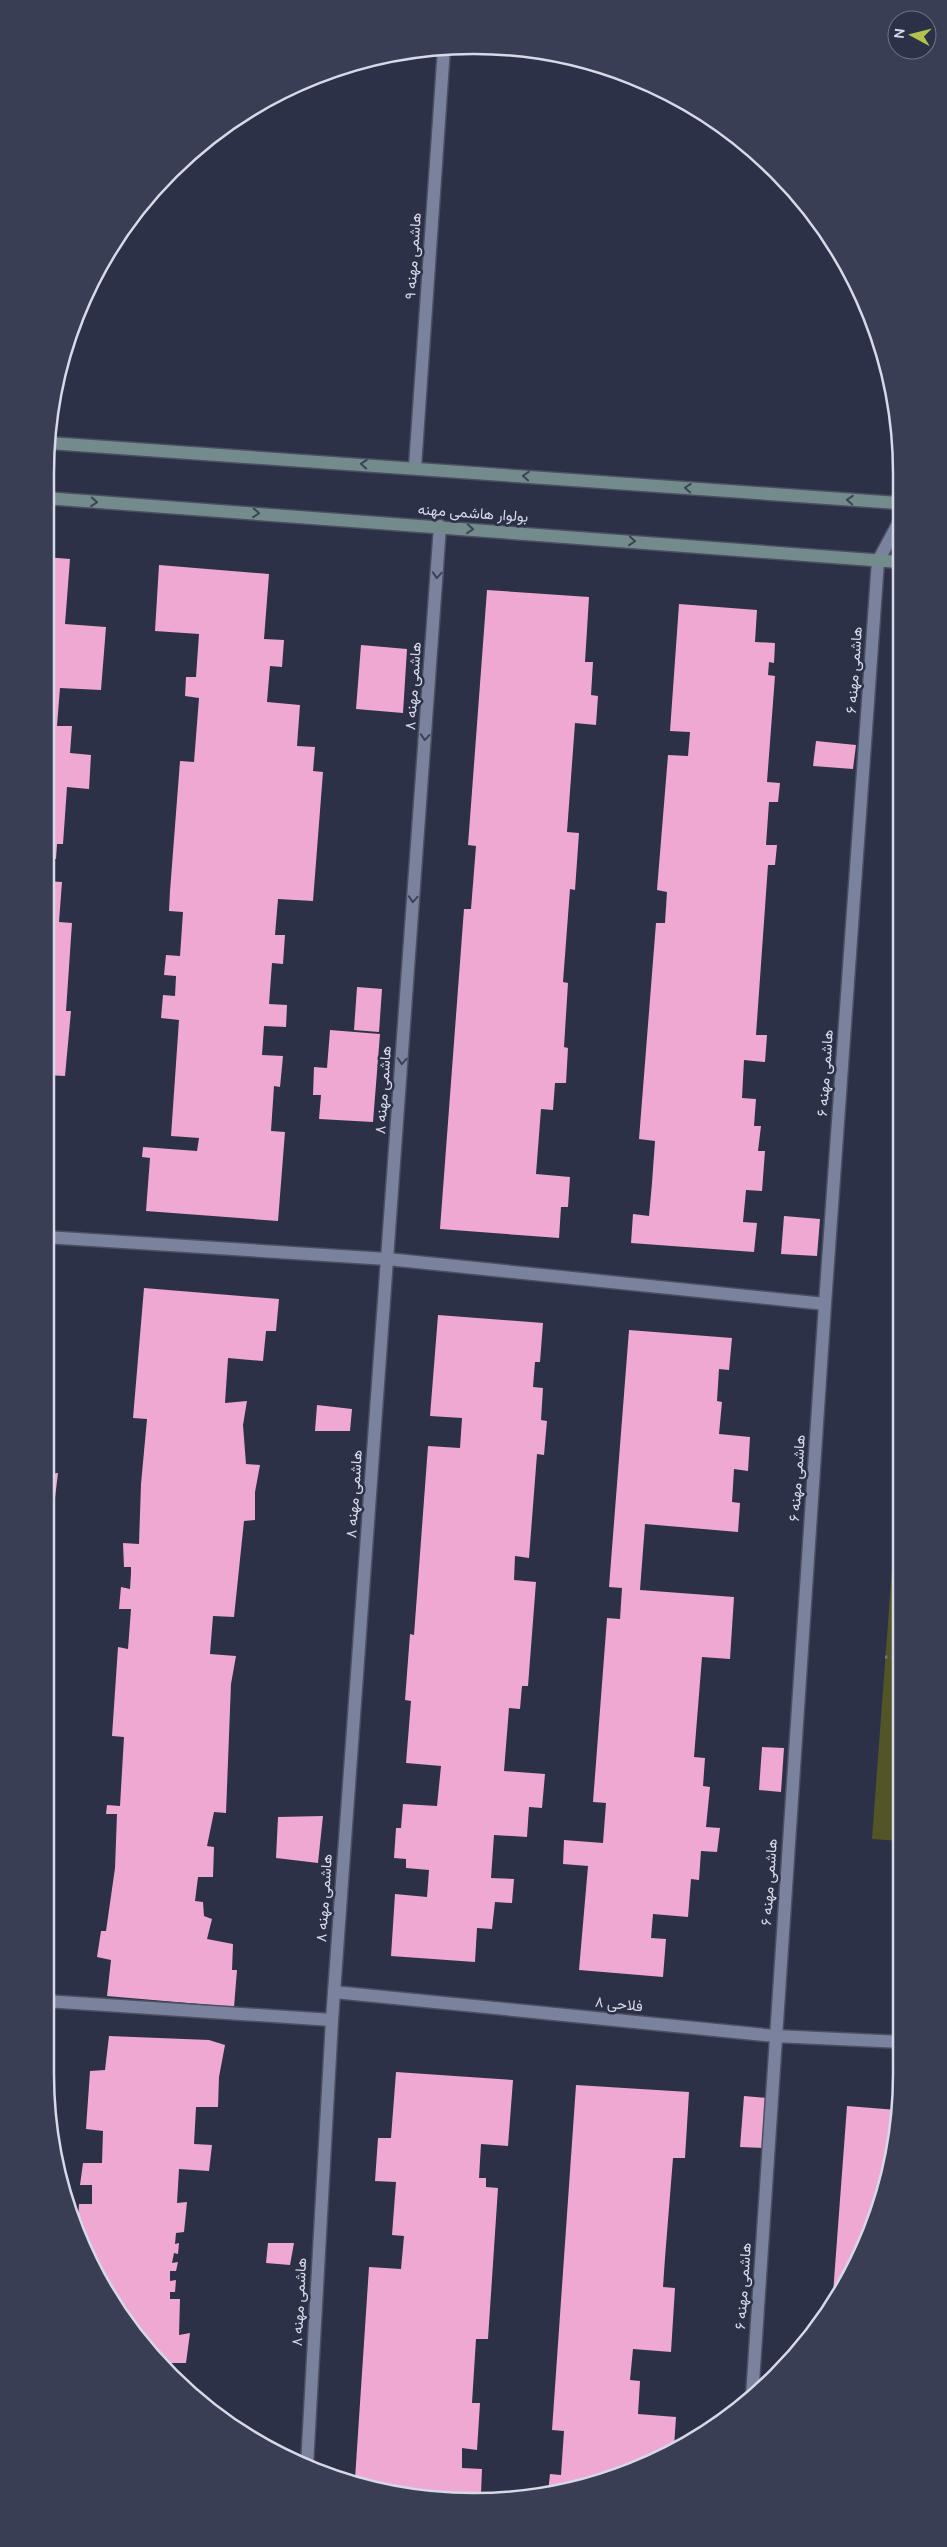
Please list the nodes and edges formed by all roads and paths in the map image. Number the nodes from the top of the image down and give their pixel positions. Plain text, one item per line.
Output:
1 (444, 55) edge
2 (55, 443) edge
3 (415, 467) junction
4 (54, 499) edge
5 (893, 503) edge
6 (440, 526) junction
7 (893, 532) edge
8 (878, 561) junction
9 (893, 562) edge
10 (54, 1237) edge
11 (387, 1260) junction
12 (825, 1304) junction
13 (885, 1656) dead end
14 (893, 1656) edge
15 (334, 1992) junction
16 (54, 2002) edge
17 (332, 2020) junction
18 (775, 2036) junction
19 (893, 2042) edge
20 (753, 2386) edge
21 (307, 2459) edge

1 - 3 street, هاشمی مهنه ۹
3 -> 2 street
5 -> 3 street
4 -> 6 street, بولوار هاشمی مهنه
6 -> 8 street, بولوار هاشمی مهنه
6 -> 11 street, هاشمی مهنه ۸
7 - 8 street
8 - 9 street, بولوار هاشمی مهنه
8 - 12 street, هاشمی مهنه ۶
10 - 11 street
11 - 12 street
11 - 15 street, هاشمی مهنه ۸
12 - 18 street, هاشمی مهنه ۶
13 - 14 path
15 - 17 street, هاشمی مهنه ۸
15 - 18 street, فلاحی ۸
16 - 17 street
17 - 21 street, هاشمی مهنه ۸
18 - 19 street, فلاحی ۸
18 - 20 street, هاشمی مهنه ۶

